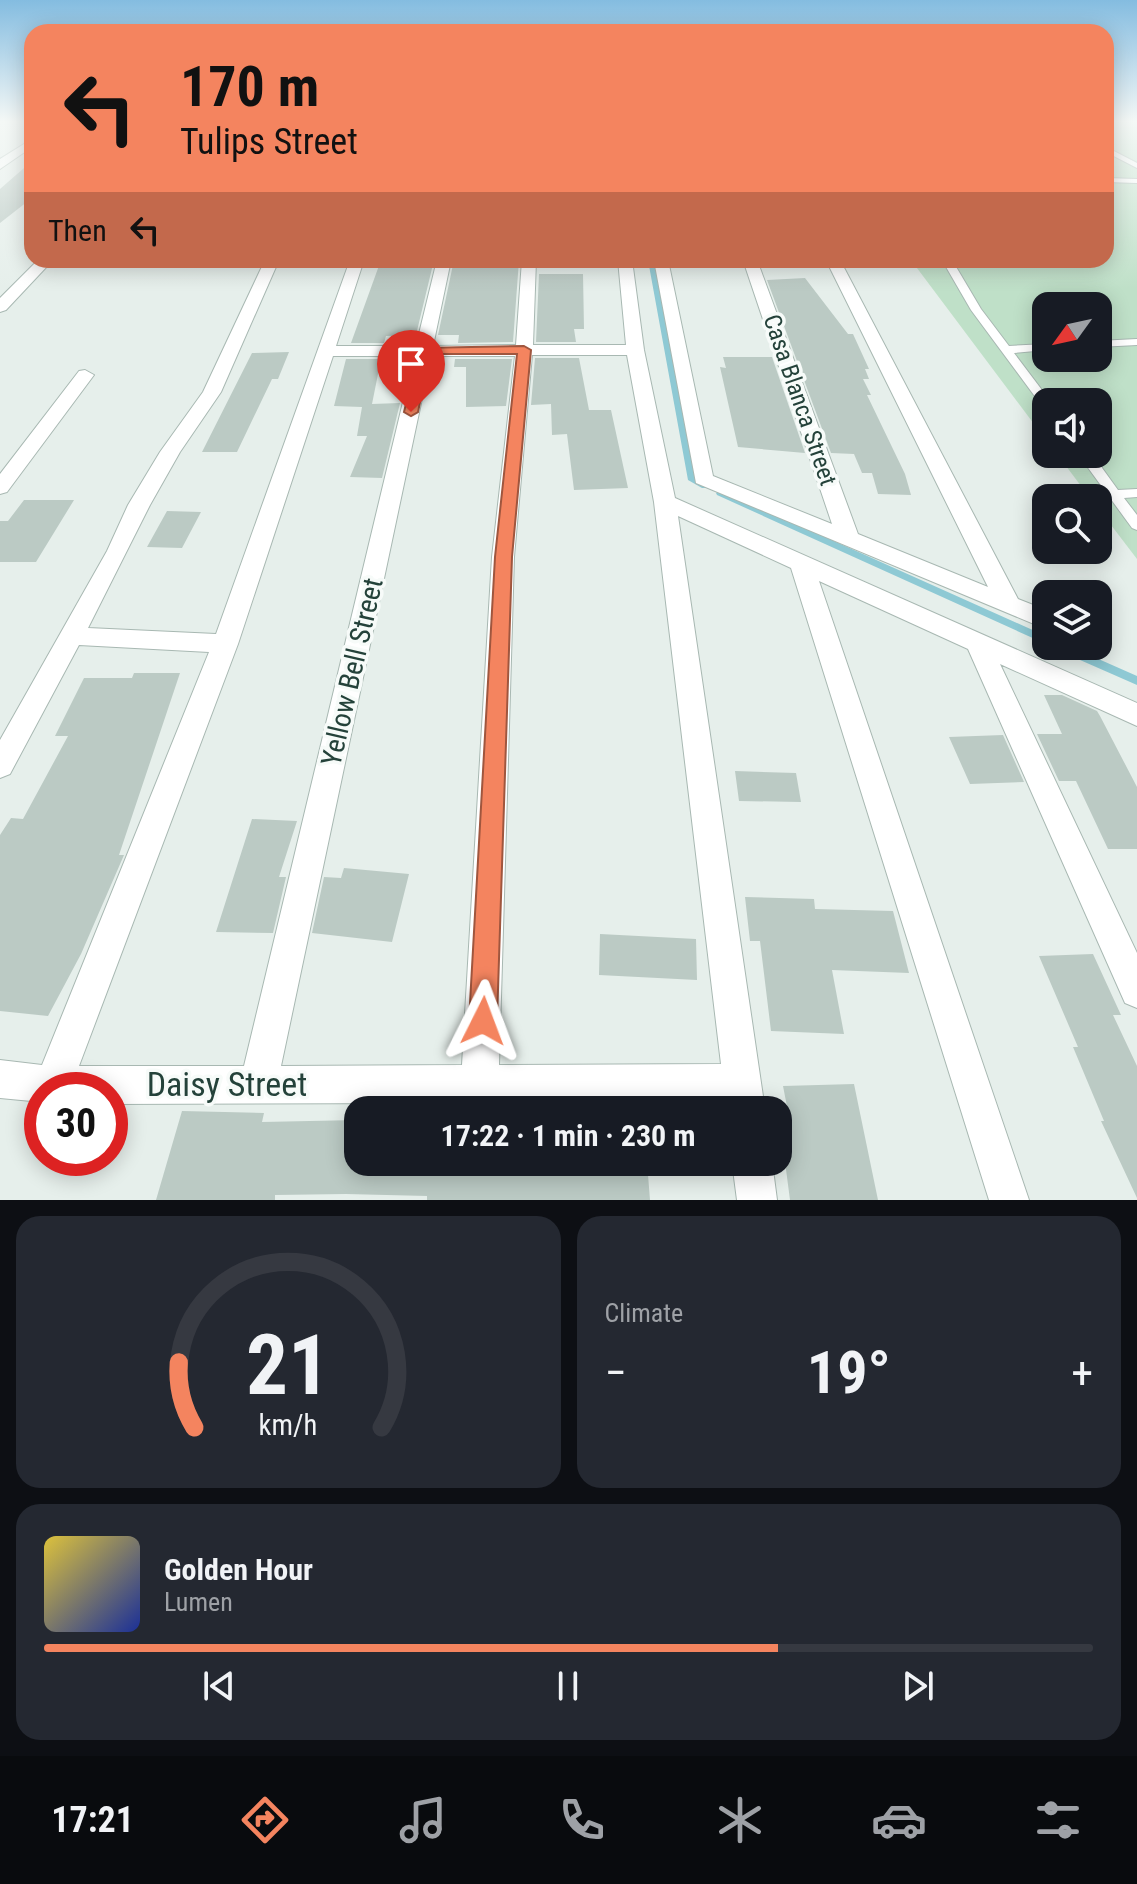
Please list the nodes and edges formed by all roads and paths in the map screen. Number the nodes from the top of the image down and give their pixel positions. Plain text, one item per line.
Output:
1 (1114, 180) edge
2 (1137, 181) edge
3 (38, 268) edge
4 (268, 268) edge
5 (354, 268) edge
6 (442, 268) edge
7 (529, 268) edge
8 (626, 268) edge
9 (663, 268) edge
10 (753, 268) edge
11 (837, 268) edge
12 (952, 268) edge
13 (0, 307) edge
14 (1137, 342) edge
15 (1112, 343) edge
16 (1032, 348) edge
17 (425, 350) junction
18 (524, 350) junction
19 (635, 350) junction
20 (1005, 350) junction
21 (324, 351) junction
22 (85, 375) dead end
23 (1034, 388) edge
24 (0, 451) edge
25 (27, 452) junction
26 (1096, 468) edge
27 (0, 488) edge
28 (1137, 493) edge
29 (1115, 494) junction
30 (665, 502) junction
31 (1137, 525) edge
32 (849, 540) junction
33 (801, 562) junction
34 (1008, 603) junction
35 (1032, 614) edge
36 (71, 636) junction
37 (977, 642) junction
38 (225, 644) junction
39 (1137, 715) edge
40 (0, 766) edge
41 (1137, 991) edge
42 (58, 1072) edge
43 (0, 1079) edge
44 (24, 1082) edge
45 (259, 1083) junction
46 (480, 1083) junction
47 (128, 1084) edge
48 (726, 1096) edge
49 (745, 1096) edge
50 (754, 1176) edge
51 (757, 1200) edge
52 (1009, 1200) edge

1 - 2 lane
3 - 13 street
4 - 36 street
5 - 21 street
6 - 17 street, Yellow Bell Street
7 - 18 street
8 - 19 street
9 - 32 street
10 - 32 street, Casa Blanca Street
11 - 34 street
12 - 20 lane
14 - 15 lane
16 - 20 lane
17 - 18 street
17 - 21 street
17 - 45 street, Yellow Bell Street
18 - 19 street
18 - 46 street
19 - 30 street
20 - 23 lane
21 - 38 street
22 - 25 street
24 - 25 street
25 - 27 street
26 - 29 lane
28 - 29 lane
29 - 31 lane
30 - 33 street
30 - 49 street
32 - 34 street
33 - 37 street
33 - 52 street
34 - 35 street
36 - 38 street
36 - 40 street
37 - 39 street
37 - 41 street
38 - 42 street
43 - 44 street, Daisy Street
45 - 46 street, Daisy Street
45 - 47 street, Daisy Street
46 - 48 street, Daisy Street
50 - 51 street

